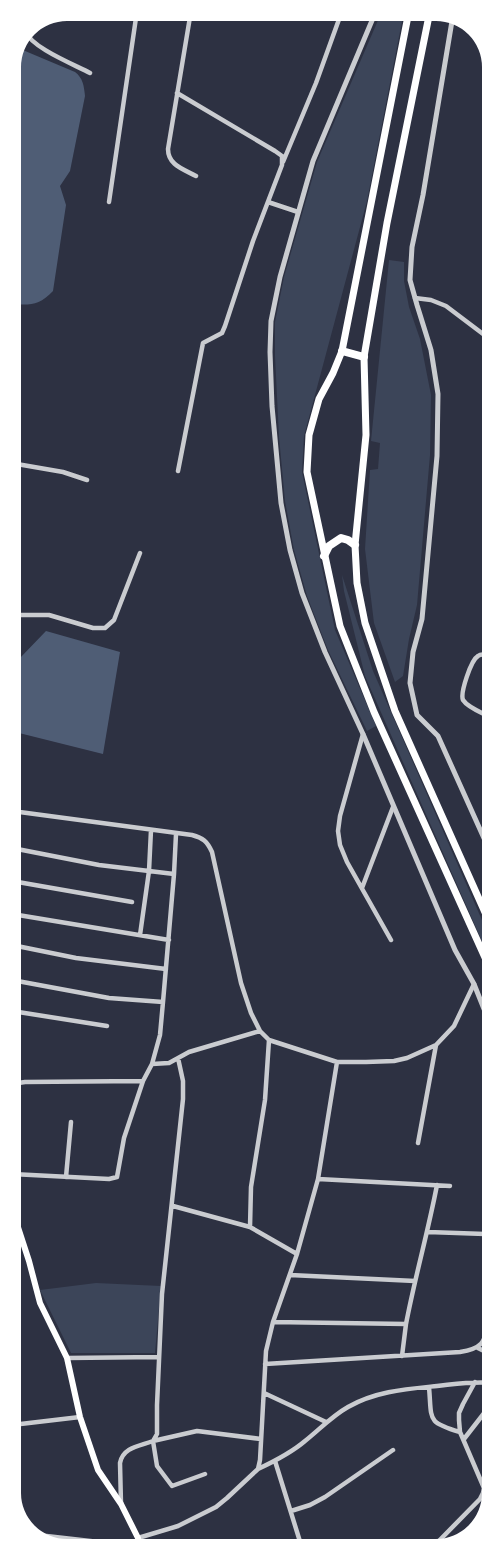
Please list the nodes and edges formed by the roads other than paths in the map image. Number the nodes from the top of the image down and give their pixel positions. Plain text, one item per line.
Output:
1 (136, 21) edge
2 (188, 21) edge
3 (338, 21) edge
4 (372, 21) edge
5 (407, 21) edge
6 (428, 21) edge
7 (452, 23) edge
8 (30, 40) edge
9 (90, 73) dead end
10 (177, 93) junction
11 (282, 165) junction
12 (196, 176) dead end
13 (110, 202) dead end
14 (268, 202) junction
15 (298, 212) junction
16 (415, 298) junction
17 (482, 333) edge
18 (342, 351) junction
19 (364, 357) junction
20 (21, 465) edge
21 (178, 471) dead end
22 (87, 480) dead end
23 (355, 545) junction
24 (140, 553) dead end
25 (324, 556) junction
26 (21, 615) edge
27 (482, 655) edge
28 (482, 713) edge
29 (363, 734) junction
30 (393, 807) junction
31 (21, 812) edge
32 (151, 830) junction
33 (176, 834) junction
34 (482, 834) edge
35 (21, 850) edge
36 (149, 871) junction
37 (174, 874) junction
38 (21, 883) edge
39 (362, 888) junction
40 (132, 902) dead end
41 (482, 906) edge
42 (21, 916) edge
43 (140, 935) junction
44 (169, 940) junction
45 (390, 940) dead end
46 (21, 947) edge
47 (482, 951) edge
48 (166, 969) junction
49 (21, 982) edge
50 (474, 984) junction
51 (163, 1002) junction
52 (482, 1004) edge
53 (21, 1012) edge
54 (107, 1026) dead end
55 (260, 1031) junction
56 (269, 1040) junction
57 (436, 1045) junction
58 (178, 1058) junction
59 (337, 1062) junction
60 (152, 1064) junction
61 (142, 1081) junction
62 (21, 1083) edge
63 (71, 1122) dead end
64 (418, 1143) dead end
65 (21, 1174) edge
66 (66, 1177) junction
67 (318, 1179) junction
68 (437, 1185) junction
69 (450, 1186) dead end
70 (172, 1206) junction
71 (250, 1227) junction
72 (428, 1232) junction
73 (482, 1234) edge
74 (21, 1238) edge
75 (297, 1254) junction
76 (290, 1275) junction
77 (415, 1281) junction
78 (273, 1322) junction
79 (406, 1324) junction
80 (482, 1343) edge
81 (478, 1348) junction
82 (482, 1350) edge
83 (402, 1356) junction
84 (159, 1357) junction
85 (67, 1359) junction
86 (265, 1364) junction
87 (475, 1382) junction
88 (482, 1382) edge
89 (429, 1386) junction
90 (264, 1393) junction
91 (482, 1416) edge
92 (80, 1417) junction
93 (326, 1422) junction
94 (21, 1424) edge
95 (460, 1431) junction
96 (261, 1439) junction
97 (464, 1439) junction
98 (153, 1441) junction
99 (393, 1450) dead end
100 (275, 1461) junction
101 (258, 1469) junction
102 (205, 1474) dead end
103 (482, 1482) edge
104 (482, 1495) edge
105 (122, 1504) junction
106 (291, 1511) junction
107 (55, 1537) edge
108 (442, 1538) edge
109 (73, 1539) edge
110 (138, 1539) edge
111 (151, 1539) edge
112 (299, 1539) edge

1 - 13 street
2 - 10 street
3 - 11 street
4 - 15 street
5 - 18 highway
6 - 19 highway
7 - 16 street
8 - 9 street
10 - 11 street
10 - 12 street
11 - 14 street
14 - 15 street
14 - 21 street
15 - 29 street
16 - 17 street
16 - 34 street
18 - 19 highway
18 - 25 highway
19 - 23 highway
20 - 22 street
23 - 25 highway
23 - 41 highway
24 - 26 street
25 - 47 highway
27 - 28 street
29 - 30 street
29 - 39 street
30 - 39 street
30 - 50 street
31 - 32 street
32 - 33 street
32 - 36 street
33 - 37 street
33 - 55 street
35 - 36 street
36 - 37 street
36 - 43 street
37 - 44 street
38 - 40 street
39 - 45 street
42 - 43 street
43 - 44 street
44 - 48 street
46 - 48 street
48 - 51 street
49 - 51 street
50 - 52 street
50 - 57 street
51 - 60 street
53 - 54 street
55 - 56 street
55 - 58 street
56 - 59 street
56 - 71 street
57 - 59 street
57 - 64 street
58 - 60 street
58 - 70 street
59 - 67 street
60 - 61 street
61 - 62 street
61 - 66 street
63 - 66 street
65 - 66 street
67 - 68 street
67 - 75 street
68 - 69 street
68 - 72 street
70 - 71 street
70 - 84 street
71 - 75 street
72 - 73 street
72 - 77 street
74 - 85 main road
75 - 76 street
76 - 77 street
76 - 78 street
77 - 79 street
78 - 79 street
78 - 86 street
79 - 83 street
80 - 81 street
81 - 82 street
81 - 83 street
83 - 86 street
84 - 85 street
84 - 98 street
85 - 92 main road
86 - 90 street
87 - 88 street
87 - 89 street
87 - 95 street
89 - 93 street
89 - 95 street
90 - 93 street
90 - 96 street
91 - 97 street
92 - 94 street
92 - 105 main road
93 - 100 street
95 - 97 street
96 - 98 street
96 - 101 street
97 - 103 street
98 - 102 street
98 - 105 street
99 - 106 street
100 - 101 street
100 - 106 street
101 - 111 street
104 - 108 street
105 - 110 main road
106 - 112 street
107 - 109 street

